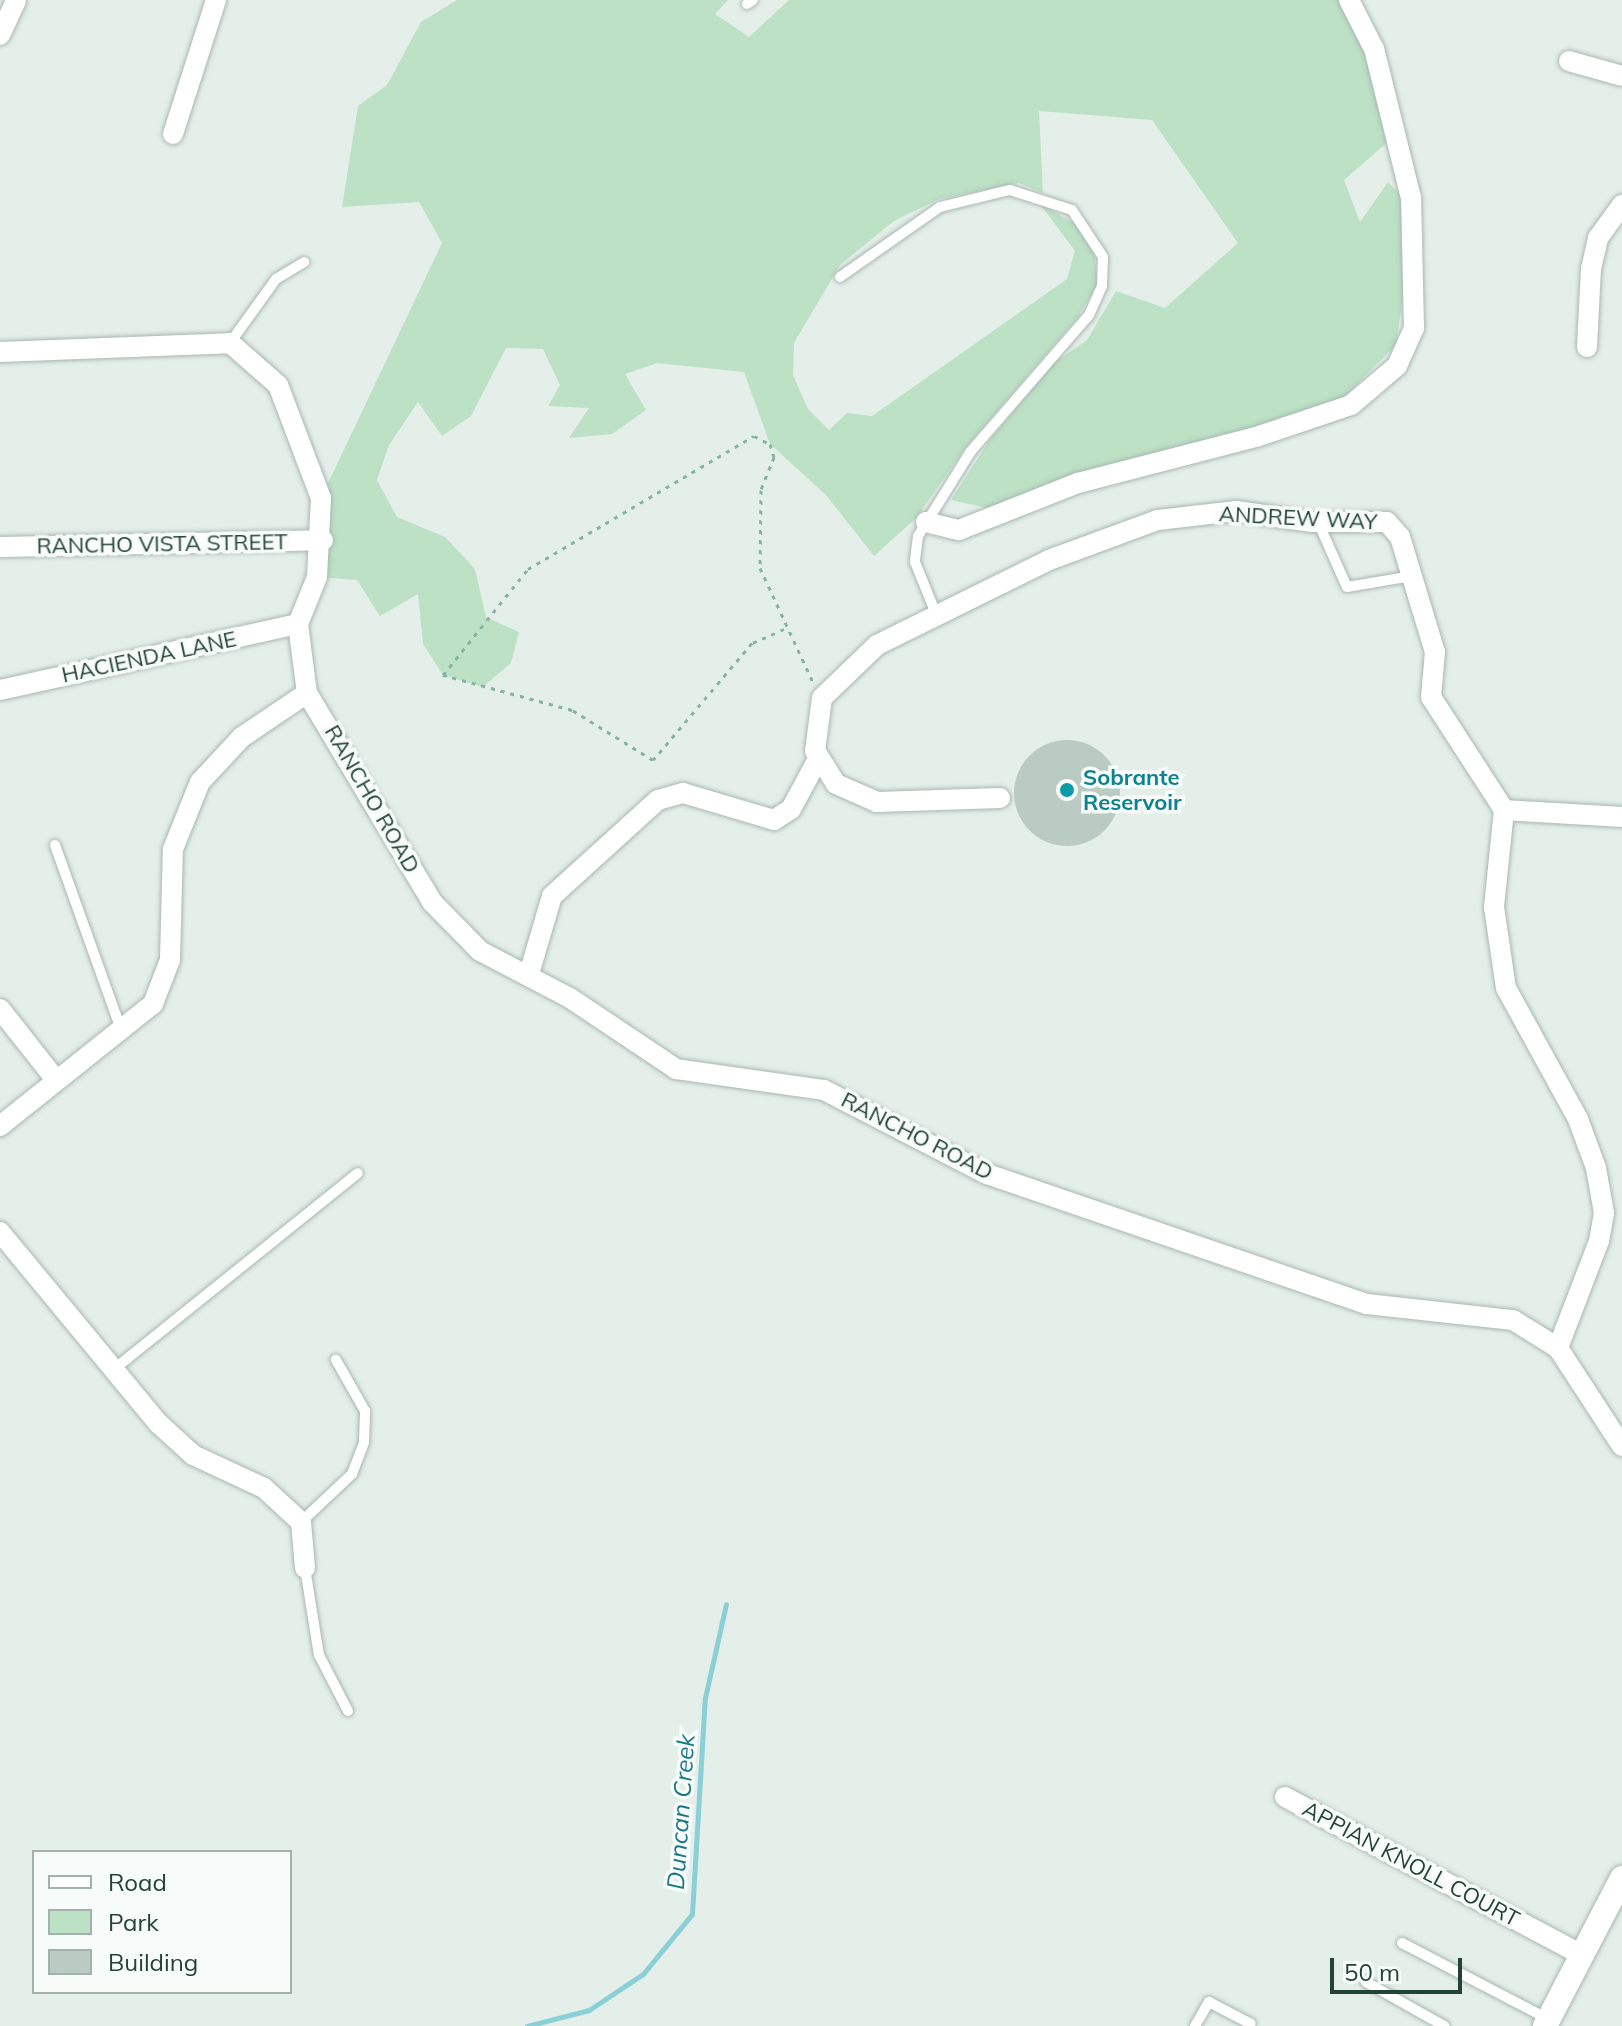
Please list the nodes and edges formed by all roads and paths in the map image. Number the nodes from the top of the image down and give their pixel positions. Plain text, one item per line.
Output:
1 (16, 0) edge
2 (216, 0) edge
3 (1349, 0) edge
4 (0, 35) edge
5 (1569, 61) dead end
6 (1622, 76) edge
7 (173, 134) dead end
8 (1622, 205) edge
9 (304, 262) dead end
10 (840, 277) dead end
11 (230, 343) junction
12 (1587, 347) dead end
13 (0, 352) edge
14 (926, 522) junction
15 (1318, 522) junction
16 (323, 540) junction
17 (0, 547) edge
18 (1413, 576) junction
19 (936, 614) junction
20 (298, 624) junction
21 (784, 629) junction
22 (0, 690) edge
23 (307, 693) junction
24 (822, 698) junction
25 (818, 759) junction
26 (1000, 798) dead end
27 (1504, 810) junction
28 (1622, 817) edge
29 (55, 845) dead end
30 (529, 974) junction
31 (0, 1009) edge
32 (122, 1031) junction
33 (56, 1080) junction
34 (0, 1126) edge
35 (358, 1173) dead end
36 (0, 1232) edge
37 (1558, 1348) junction
38 (336, 1360) dead end
39 (113, 1370) junction
40 (1622, 1446) edge
41 (301, 1522) junction
42 (305, 1568) joint
43 (348, 1711) dead end
44 (1285, 1797) dead end
45 (1621, 1881) edge
46 (1402, 1943) dead end
47 (1580, 1954) junction
48 (1366, 1982) dead end
49 (1546, 2023) edge
50 (1251, 2024) edge
51 (1195, 2026) edge
52 (1444, 2026) edge

1 - 4 street
2 - 7 street
3 - 14 street
5 - 6 street
8 - 12 street
9 - 11 lane
10 - 14 lane
11 - 13 street
11 - 16 street
14 - 19 lane
15 - 18 street, ANDREW WAY
15 - 18 lane
15 - 19 street, ANDREW WAY
16 - 17 street, RANCHO VISTA STREET
16 - 20 street
18 - 27 street, ANDREW WAY
19 - 24 street, ANDREW WAY
20 - 22 street, HACIENDA LANE
20 - 23 street
21 - 21 path
21 - 24 path
23 - 30 street, RANCHO ROAD
23 - 32 street
24 - 25 street
25 - 26 street
25 - 30 street
27 - 28 street
27 - 37 street
29 - 32 lane
30 - 37 street, RANCHO ROAD
31 - 33 street
32 - 33 street
33 - 34 street
35 - 39 lane
36 - 39 street
37 - 40 street, RANCHO ROAD
38 - 41 lane
39 - 41 street
41 - 42 street
42 - 43 lane
44 - 47 street, APPIAN KNOLL COURT
45 - 47 main road
46 - 49 lane
47 - 49 main road
48 - 52 lane
50 - 51 lane

